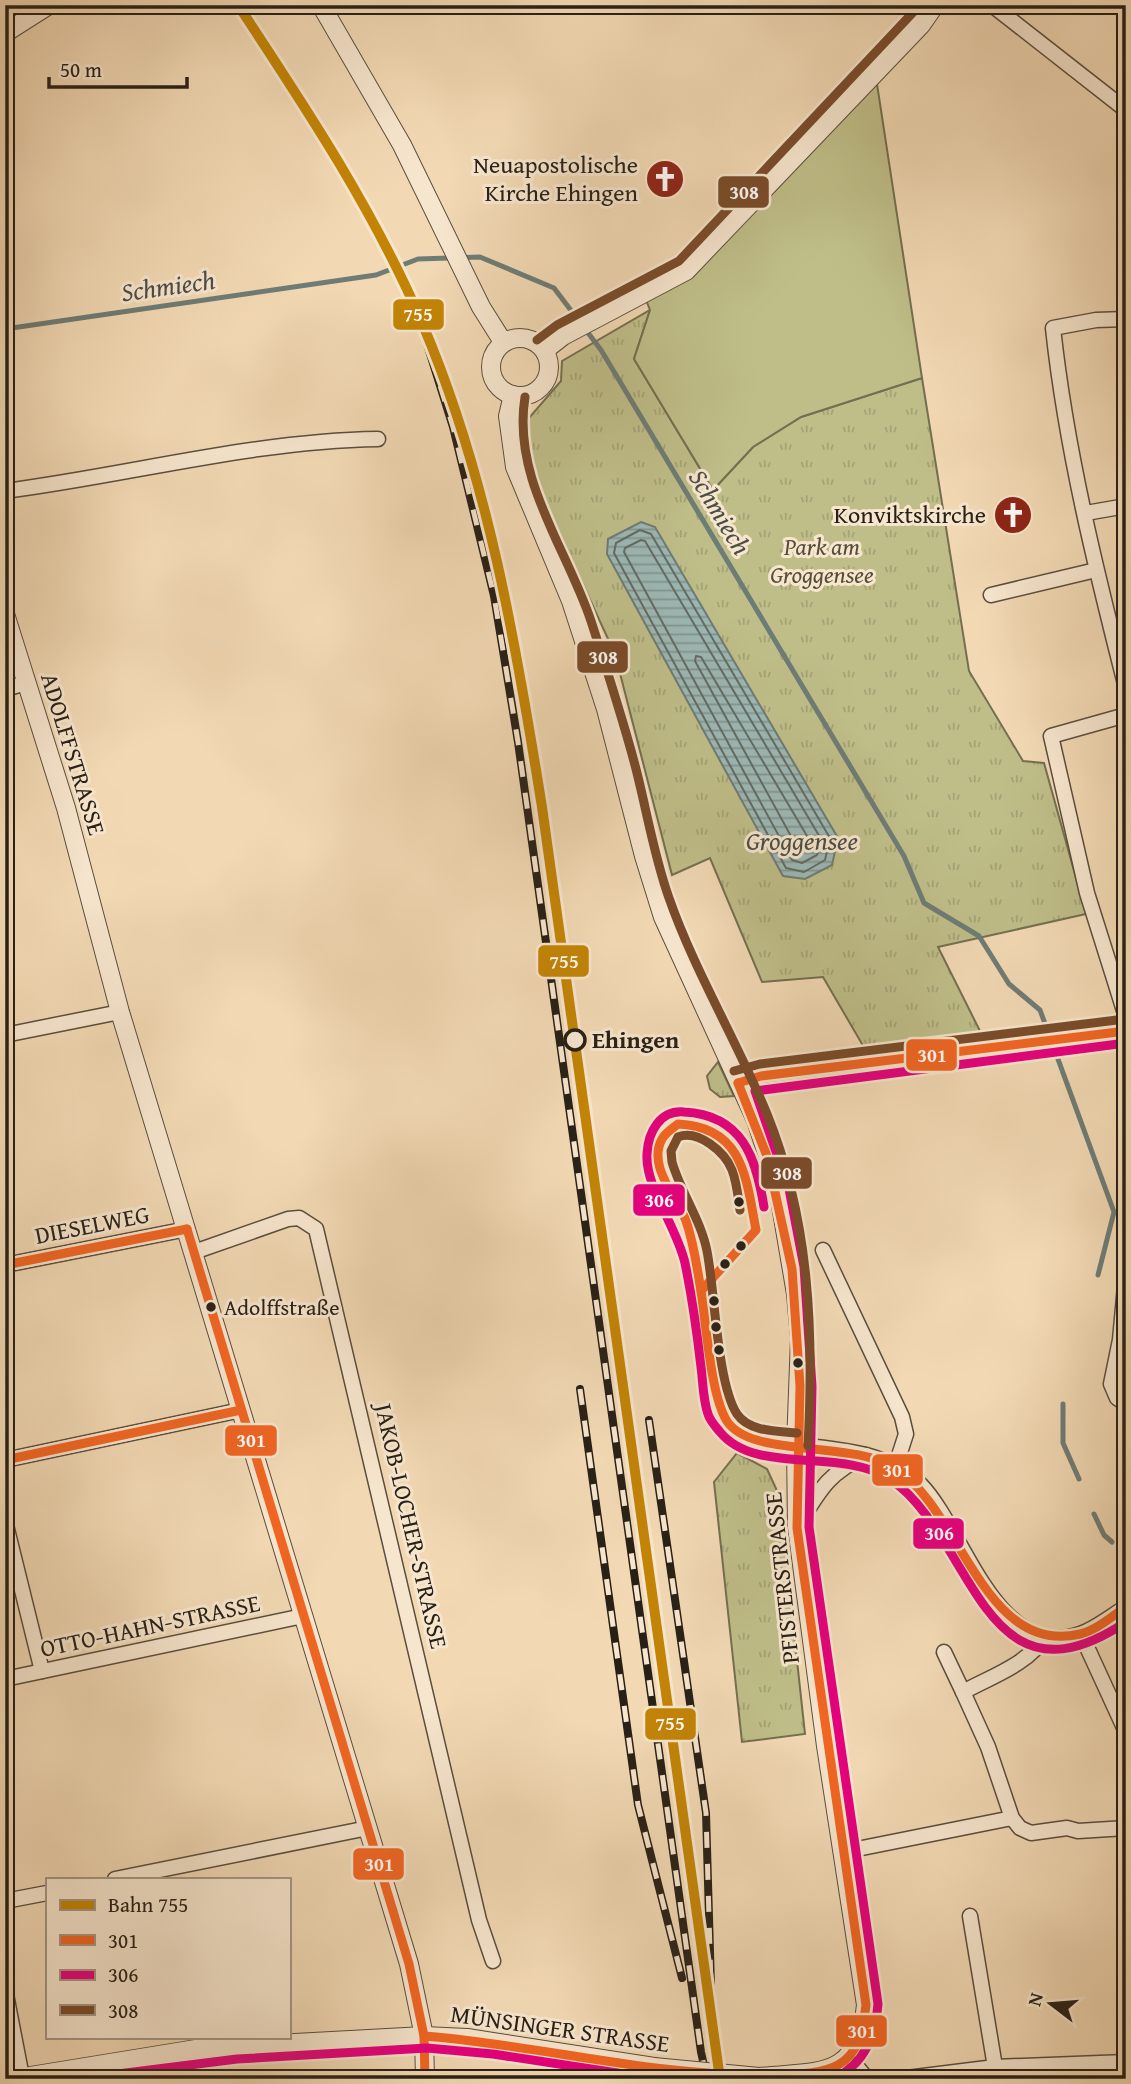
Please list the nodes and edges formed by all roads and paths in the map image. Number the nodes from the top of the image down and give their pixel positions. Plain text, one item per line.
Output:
1 (49, 5) edge
2 (321, 5) edge
3 (935, 5) edge
4 (992, 5) edge
5 (5, 33) edge
6 (1126, 110) edge
7 (1126, 319) edge
8 (503, 342) junction
9 (545, 350) junction
10 (513, 395) junction
11 (378, 439) dead end
12 (5, 491) edge
13 (1126, 506) edge
14 (1086, 513) junction
15 (1096, 570) junction
16 (991, 594) dead end
17 (5, 614) edge
18 (26, 683) junction
19 (1126, 688) edge
20 (5, 689) edge
21 (1126, 715) edge
22 (120, 1012) junction
23 (1126, 1017) edge
24 (1126, 1031) edge
25 (5, 1035) edge
26 (738, 1083) junction
27 (187, 1229) junction
28 (823, 1250) dead end
29 (194, 1252) junction
30 (5, 1265) edge
31 (1126, 1275) edge
32 (1126, 1404) edge
33 (241, 1410) junction
34 (796, 1445) junction
35 (866, 1455) junction
36 (5, 1460) edge
37 (895, 1468) junction
38 (5, 1521) edge
39 (797, 1527) junction
40 (1126, 1607) edge
41 (303, 1616) junction
42 (1081, 1634) junction
43 (1045, 1637) junction
44 (944, 1652) dead end
45 (41, 1671) junction
46 (5, 1679) edge
47 (963, 1692) junction
48 (1126, 1732) edge
49 (1012, 1818) junction
50 (368, 1828) junction
51 (1126, 1828) edge
52 (842, 1852) junction
53 (120, 1878) edge
54 (46, 1893) edge
55 (5, 1901) edge
56 (970, 1916) dead end
57 (493, 1961) dead end
58 (5, 1989) edge
59 (424, 2036) junction
60 (849, 2057) junction
61 (1126, 2062) edge
62 (995, 2067) junction
63 (759, 2077) edge
64 (17, 2078) edge
65 (425, 2079) edge
66 (867, 2079) edge
67 (899, 2079) edge

1 - 5 street
2 - 8 street
3 - 9 street
4 - 6 street
7 - 14 street
8 - 9 street
8 - 10 street
9 - 10 street
10 - 26 street, PFISTERSTRASSE
11 - 12 street
13 - 14 street
14 - 15 street
15 - 16 street
15 - 19 street
17 - 18 street, ADOLFFSTRASSE
18 - 20 street
18 - 22 street, ADOLFFSTRASSE
21 - 23 street
22 - 25 street
22 - 27 street, ADOLFFSTRASSE
24 - 26 street
26 - 34 street, PFISTERSTRASSE
27 - 29 street, ADOLFFSTRASSE
27 - 30 street, DIESELWEG
28 - 37 street
29 - 33 street, ADOLFFSTRASSE
29 - 57 street, JAKOB-LOCHER-STRASSE
31 - 32 street
33 - 36 street
33 - 41 street, ADOLFFSTRASSE
34 - 35 street
34 - 39 street, PFISTERSTRASSE
35 - 37 street
35 - 39 street
37 - 43 street
38 - 45 street
39 - 52 street, PFISTERSTRASSE
40 - 42 street
41 - 45 street, OTTO-HAHN-STRASSE
41 - 50 street, ADOLFFSTRASSE
42 - 43 street
42 - 48 street
43 - 47 street
44 - 47 street
45 - 46 street, OTTO-HAHN-STRASSE
47 - 49 street
49 - 51 street
49 - 52 street
50 - 53 street
50 - 59 street, ADOLFFSTRASSE
52 - 60 street, PFISTERSTRASSE
54 - 55 street
56 - 62 street
58 - 64 street
59 - 63 street, MÜNSINGER STRASSE, bridge
59 - 64 street, MÜNSINGER STRASSE
59 - 65 street, ADOLFFSTRASSE
60 - 63 street, MÜNSINGER STRASSE
60 - 66 street
61 - 62 street
62 - 67 street

